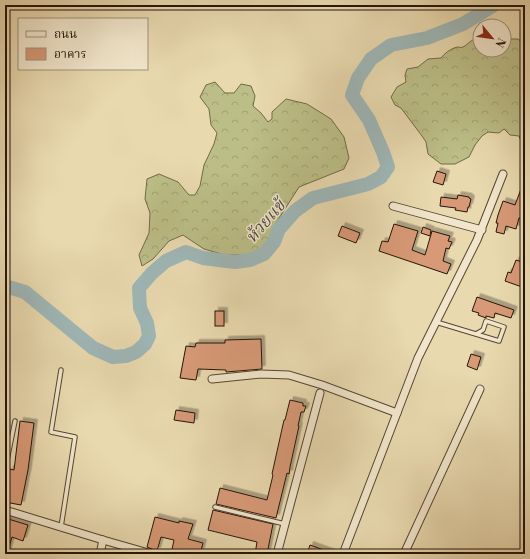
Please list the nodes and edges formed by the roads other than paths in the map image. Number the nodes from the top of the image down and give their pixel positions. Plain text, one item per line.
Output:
1 (502, 174) dead end
2 (393, 206) dead end
3 (482, 230) junction
4 (436, 322) junction
5 (476, 334) junction
6 (61, 370) dead end
7 (212, 379) dead end
8 (480, 389) dead end
9 (320, 393) dead end
10 (397, 413) junction
11 (15, 421) dead end
12 (5, 470) edge
13 (215, 507) dead end
14 (5, 510) edge
15 (285, 524) junction
16 (61, 527) junction
17 (103, 540) junction
18 (100, 554) edge
19 (152, 554) edge
20 (277, 554) edge
21 (343, 554) edge
22 (404, 554) edge

1 - 3 street
2 - 3 street
3 - 4 street
4 - 5 lane
4 - 10 street
5 - 5 lane
6 - 16 lane
7 - 10 street
8 - 22 street
9 - 15 street
10 - 21 street
11 - 12 lane
13 - 15 lane
14 - 16 street
15 - 20 street
16 - 17 street
17 - 18 street
17 - 19 street

